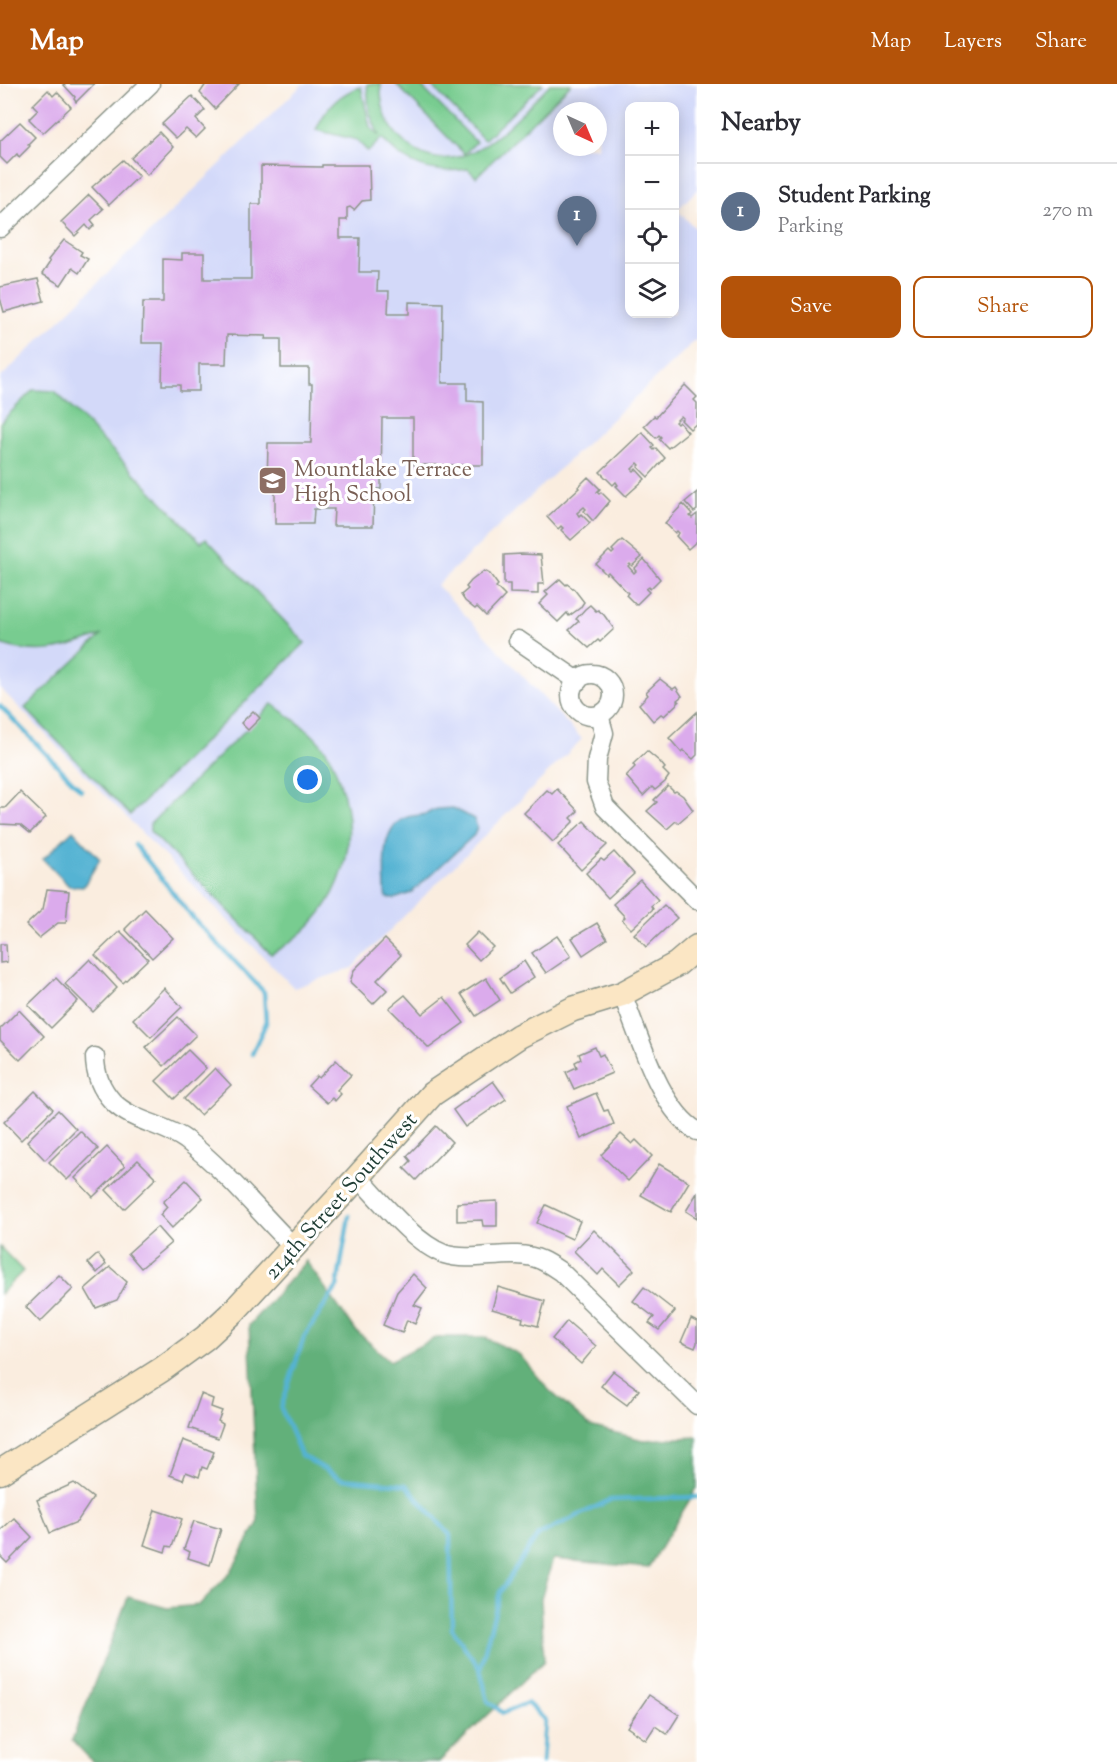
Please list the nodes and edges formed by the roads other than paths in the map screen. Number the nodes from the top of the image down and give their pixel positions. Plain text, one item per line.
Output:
1 (150, 84) edge
2 (0, 228) edge
3 (519, 640) dead end
4 (578, 681) junction
5 (599, 715) junction
6 (697, 900) edge
7 (697, 947) edge
8 (622, 994) junction
9 (94, 1057) dead end
10 (697, 1131) edge
11 (358, 1178) junction
12 (294, 1247) junction
13 (697, 1404) edge
14 (0, 1472) edge

1 - 2 street
3 - 4 street
4 - 5 street
4 - 5 street
5 - 6 street
7 - 8 street, 214th Street Southwest
8 - 10 street
8 - 11 street, 214th Street Southwest
9 - 12 street
11 - 12 street, 214th Street Southwest
11 - 13 street
12 - 14 street, 214th Street Southwest

